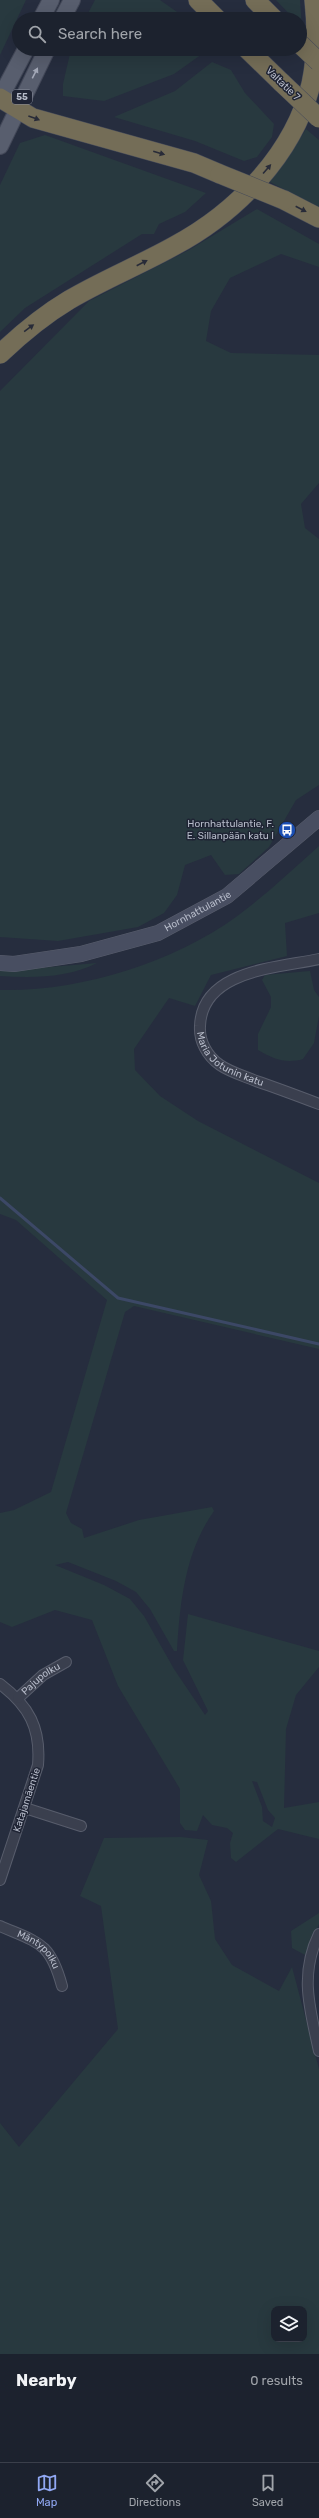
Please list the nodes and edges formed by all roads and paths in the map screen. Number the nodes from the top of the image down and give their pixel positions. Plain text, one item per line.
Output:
1 (51, 0) edge
2 (72, 0) edge
3 (198, 0) edge
4 (255, 0) edge
5 (314, 0) edge
6 (45, 12) edge
7 (66, 12) edge
8 (210, 12) edge
9 (267, 12) edge
10 (307, 51) edge
11 (22, 56) edge
12 (43, 56) edge
13 (254, 56) edge
14 (319, 62) edge
15 (0, 98) edge
16 (16, 110) junction
17 (319, 118) edge
18 (0, 146) edge
19 (319, 218) edge
20 (0, 354) edge
21 (319, 818) edge
22 (0, 954) edge
23 (53, 957) junction
24 (319, 959) edge
25 (0, 964) edge
26 (319, 1104) edge
27 (66, 1662) dead end
28 (0, 1684) edge
29 (18, 1698) junction
30 (25, 1808) junction
31 (81, 1826) dead end
32 (0, 1880) edge
33 (0, 1926) edge
34 (319, 1934) edge
35 (62, 1986) dead end
36 (319, 2051) edge

1 - 6 main road
2 - 7 main road
3 - 8 highway
4 - 9 highway
20 -> 5 highway
10 - 14 highway, bridge
11 - 15 main road, 55
16 -> 12 main road, 55
13 - 17 highway, Valtatie 7, bridge
15 - 16 highway
16 - 18 main road, 55
16 -> 19 highway, bridge
21 - 23 street, Hornhattulantie
22 - 23 street, Hornhattulantie
23 - 25 street, Hornhattulantie
24 - 26 street, Maria Jotunin katu
27 - 29 street, Pajupolku
28 - 29 street, Katajamäentie
29 - 30 street, Katajamäentie
30 - 31 street
30 - 32 street, Katajamäentie
33 - 35 street, Mäntypolku
34 - 36 street

